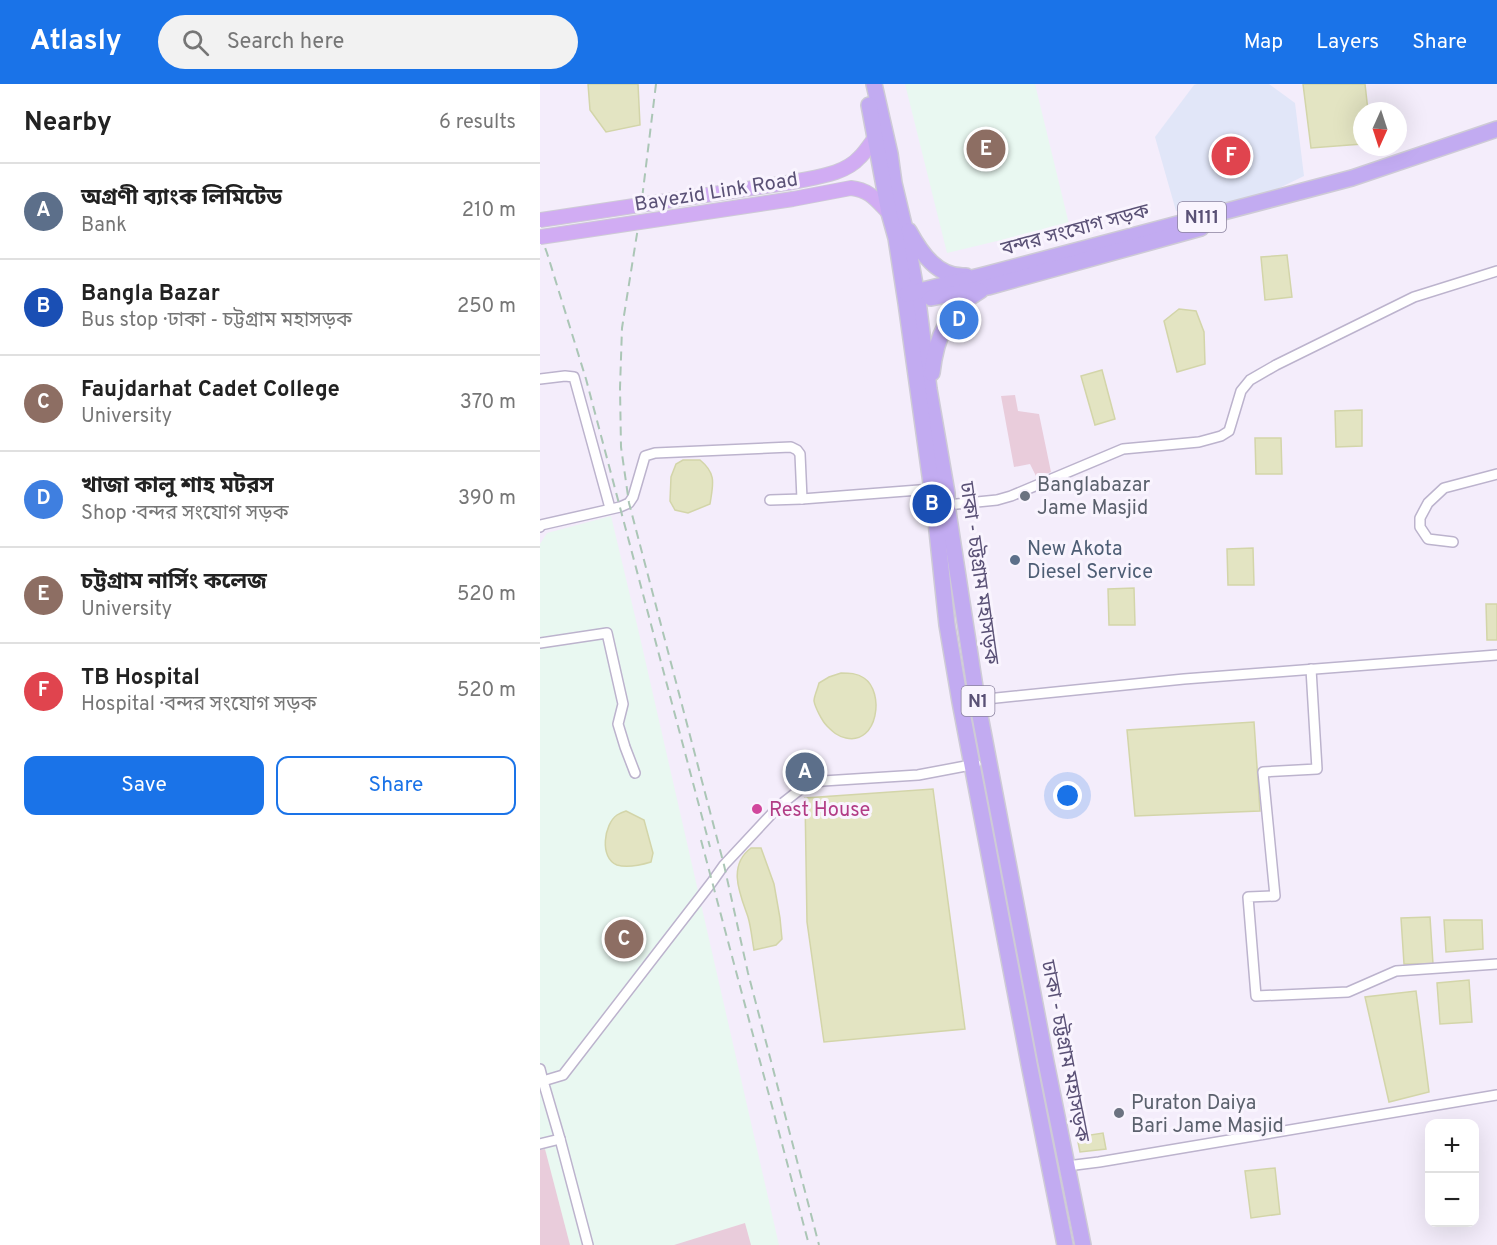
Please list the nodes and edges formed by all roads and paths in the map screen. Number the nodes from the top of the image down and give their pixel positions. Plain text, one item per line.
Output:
1 (865, 84) edge
2 (874, 84) edge
3 (1497, 129) edge
4 (875, 138) junction
5 (1497, 139) edge
6 (895, 215) junction
7 (540, 220) edge
8 (540, 237) edge
9 (1497, 270) edge
10 (986, 281) junction
11 (911, 298) junction
12 (540, 379) edge
13 (929, 389) junction
14 (1497, 474) edge
15 (932, 489) junction
16 (770, 500) dead end
17 (802, 500) junction
18 (947, 505) junction
19 (610, 508) junction
20 (540, 527) edge
21 (1453, 542) dead end
22 (540, 643) edge
23 (1497, 655) edge
24 (1311, 669) junction
25 (977, 700) junction
26 (990, 761) junction
27 (973, 765) junction
28 (635, 773) dead end
29 (1497, 964) edge
30 (540, 1069) edge
31 (542, 1082) edge
32 (1497, 1095) edge
33 (560, 1139) junction
34 (540, 1144) edge
35 (1067, 1166) junction
36 (588, 1245) edge
37 (1065, 1245) edge
38 (1083, 1245) edge

1 - 4 highway, ঢাকা - চট্টগ্রাম মহাসড়ক / N1
2 - 6 highway, ঢাকা - চট্টগ্রাম মহাসড়ক / N1
3 - 10 highway, বন্দর সংযোগ সড়ক / N111
4 - 6 highway, ঢাকা - চট্টগ্রাম মহাসড়ক / N1
4 - 7 main road, Bayezid Link Road, bridge
5 - 10 highway, বন্দর সংযোগ সড়ক / N111
6 - 8 main road, Bayezid Link Road, bridge
6 - 10 highway
6 - 11 highway, ঢাকা - চট্টগ্রাম মহাসড়ক / N1
9 - 18 street
10 - 11 highway, বন্দর সংযোগ সড়ক / N111
10 - 13 highway
11 - 13 highway, ঢাকা - চট্টগ্রাম মহাসড়ক / N1
11 - 15 highway, ঢাকা - চট্টগ্রাম মহাসড়ক / N1
12 - 19 street
13 - 18 highway, ঢাকা - চট্টগ্রাম মহাসড়ক / N1
14 - 21 street
15 - 17 street
15 - 27 highway, ঢাকা - চট্টগ্রাম মহাসড়ক / N1
16 - 17 street
17 - 19 street
18 - 25 highway, ঢাকা - চট্টগ্রাম মহাসড়ক / N1
19 - 20 street
22 - 28 street
23 - 24 street
24 - 25 street
24 - 29 street
25 - 26 highway, ঢাকা - চট্টগ্রাম মহাসড়ক / N1
26 - 27 street
26 - 35 highway, ঢাকা - চট্টগ্রাম মহাসড়ক / N1
27 - 31 street
27 - 37 highway, ঢাকা - চট্টগ্রাম মহাসড়ক / N1
30 - 31 street
31 - 33 street
32 - 35 street
33 - 34 street
33 - 36 street
35 - 38 highway, ঢাকা - চট্টগ্রাম মহাসড়ক / N1

